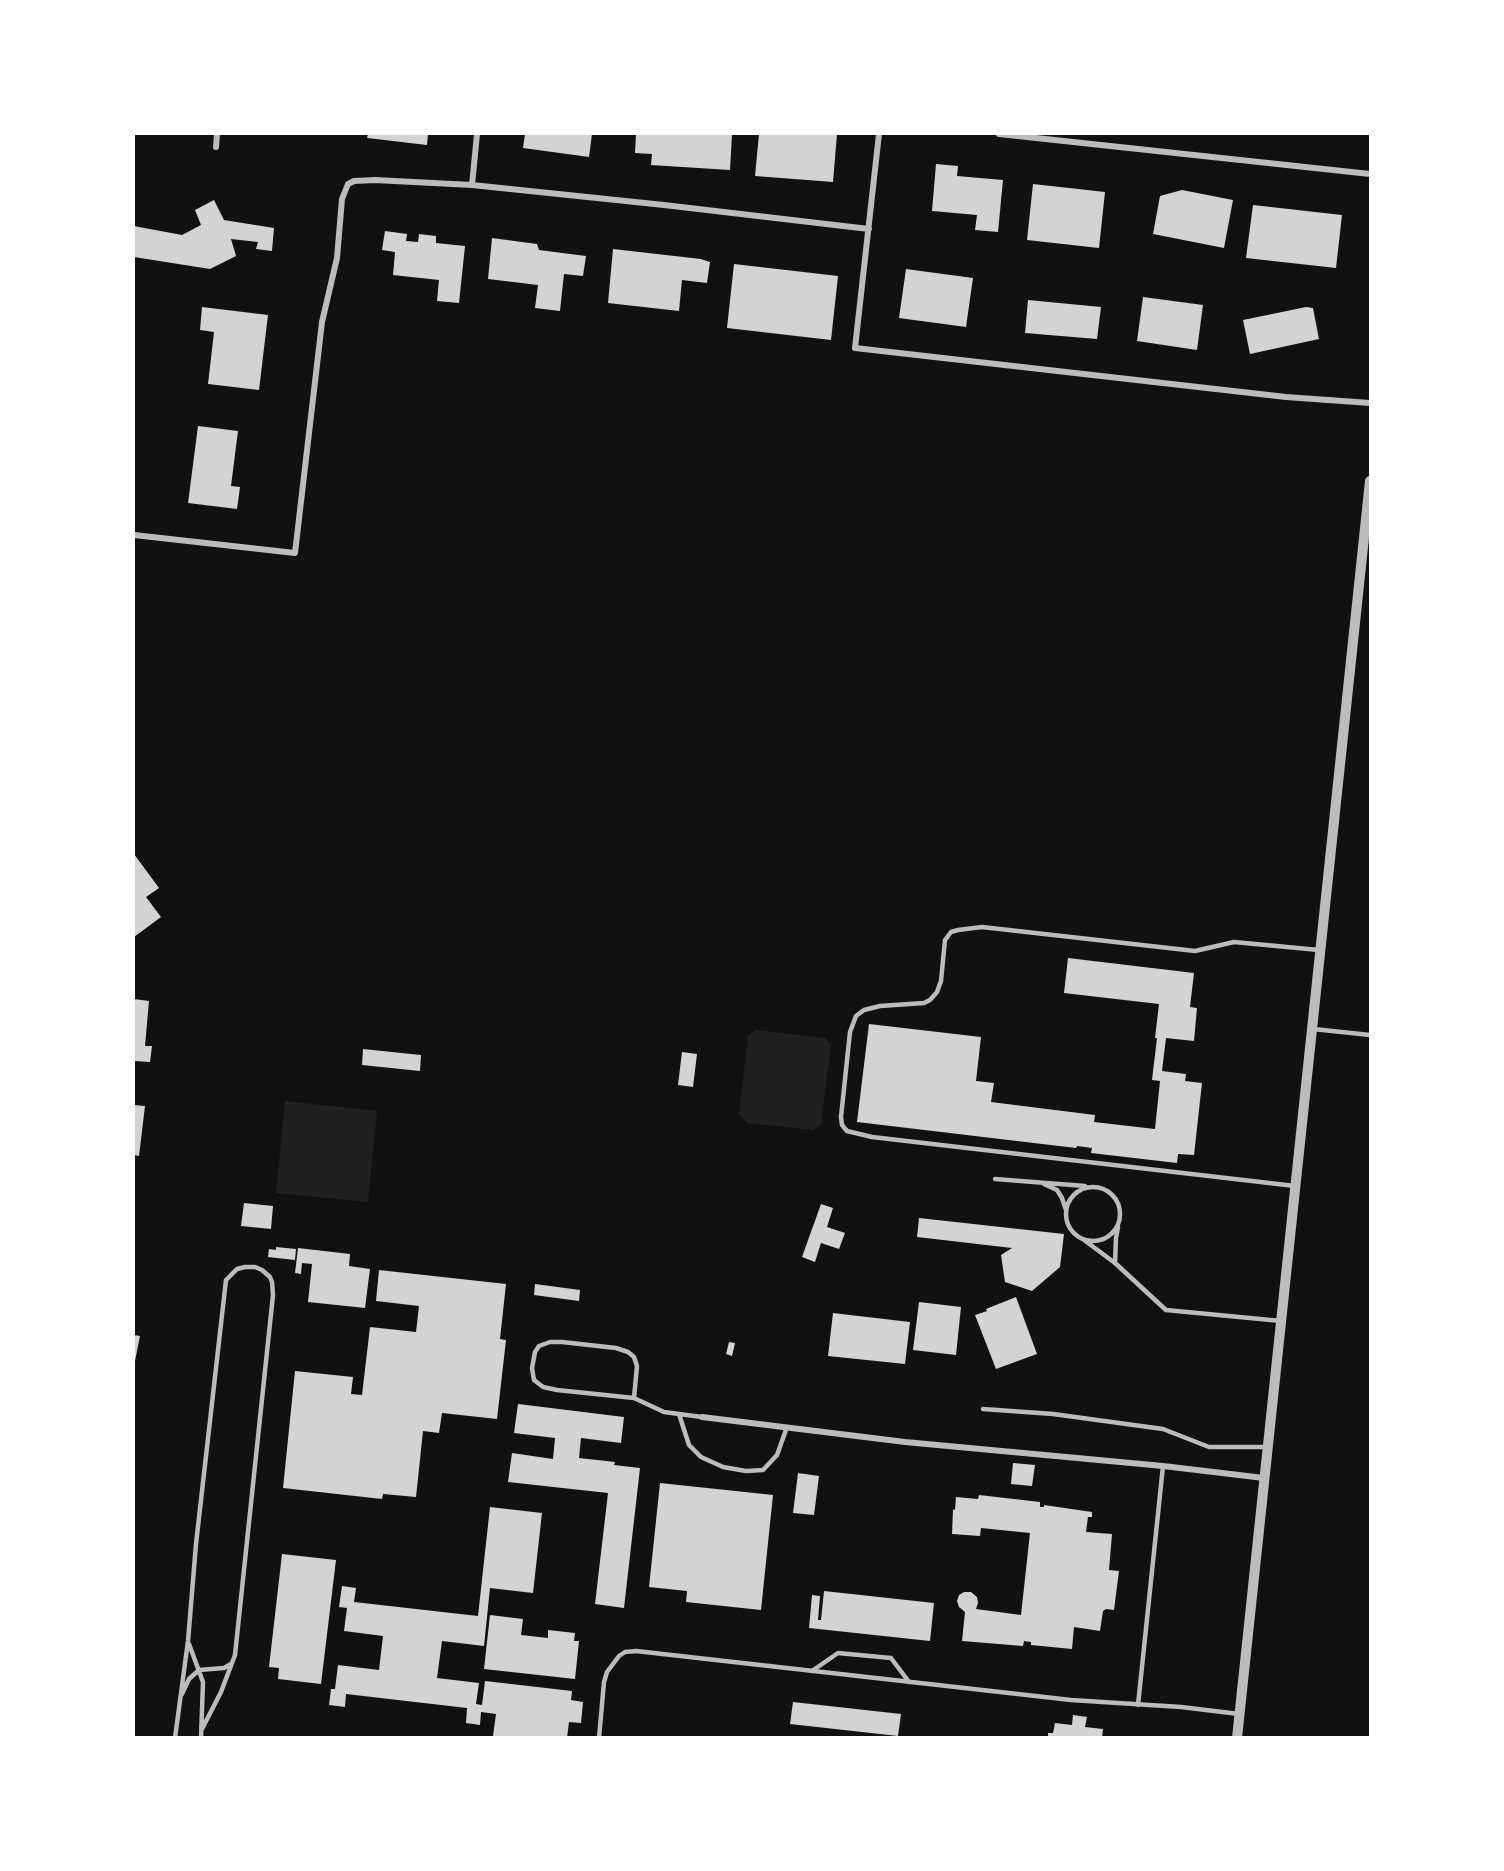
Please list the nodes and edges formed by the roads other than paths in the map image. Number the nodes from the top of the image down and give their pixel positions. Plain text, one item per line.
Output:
1 (217, 134) edge
2 (477, 134) edge
3 (879, 134) edge
4 (999, 134) edge
5 (216, 147) dead end
6 (1371, 174) edge
7 (472, 185) junction
8 (869, 230) junction
9 (1371, 403) edge
10 (1371, 481) edge
11 (134, 535) edge
12 (1321, 950) junction
13 (1312, 1029) junction
14 (1371, 1035) edge
15 (996, 1179) dead end
16 (1042, 1182) junction
17 (1295, 1186) junction
18 (1091, 1187) junction
19 (1066, 1210) junction
20 (1119, 1221) junction
21 (1084, 1240) junction
22 (1115, 1263) junction
23 (1281, 1321) junction
24 (634, 1398) junction
25 (983, 1409) dead end
26 (679, 1414) junction
27 (702, 1417) joint
28 (787, 1427) junction
29 (1268, 1447) junction
30 (1163, 1466) junction
31 (1264, 1478) junction
32 (188, 1641) junction
33 (231, 1664) junction
34 (199, 1670) junction
35 (812, 1671) junction
36 (909, 1682) junction
37 (179, 1699) junction
38 (1138, 1705) junction
39 (1239, 1714) junction
40 (202, 1729) junction
41 (175, 1737) edge
42 (201, 1737) edge
43 (599, 1737) edge
44 (1237, 1737) edge

1 - 5 street
2 - 7 street
3 - 8 street
4 - 6 street
7 - 8 street
7 - 11 street
8 - 9 street
10 - 12 street
12 - 13 street
12 - 17 lane
13 - 14 lane
13 - 17 street
15 - 16 lane
16 - 18 lane
16 - 19 lane
17 - 23 street
18 - 19 lane
18 - 20 lane
19 - 21 lane
20 - 21 lane
20 - 22 lane
21 - 22 lane
22 - 23 lane
23 - 29 street
24 - 24 lane
24 - 26 lane
25 - 29 lane
26 - 27 lane
26 - 28 lane
27 - 28 street
28 - 30 street
29 - 31 street
30 - 31 street
30 - 38 lane
31 - 39 street
32 - 33 lane
32 - 34 lane
32 - 37 lane
33 - 34 lane
33 - 40 lane
34 - 37 lane
34 - 40 lane
35 - 36 lane
35 - 36 lane
35 - 43 lane
36 - 38 lane
37 - 41 lane
38 - 39 lane
39 - 44 street
40 - 42 lane

